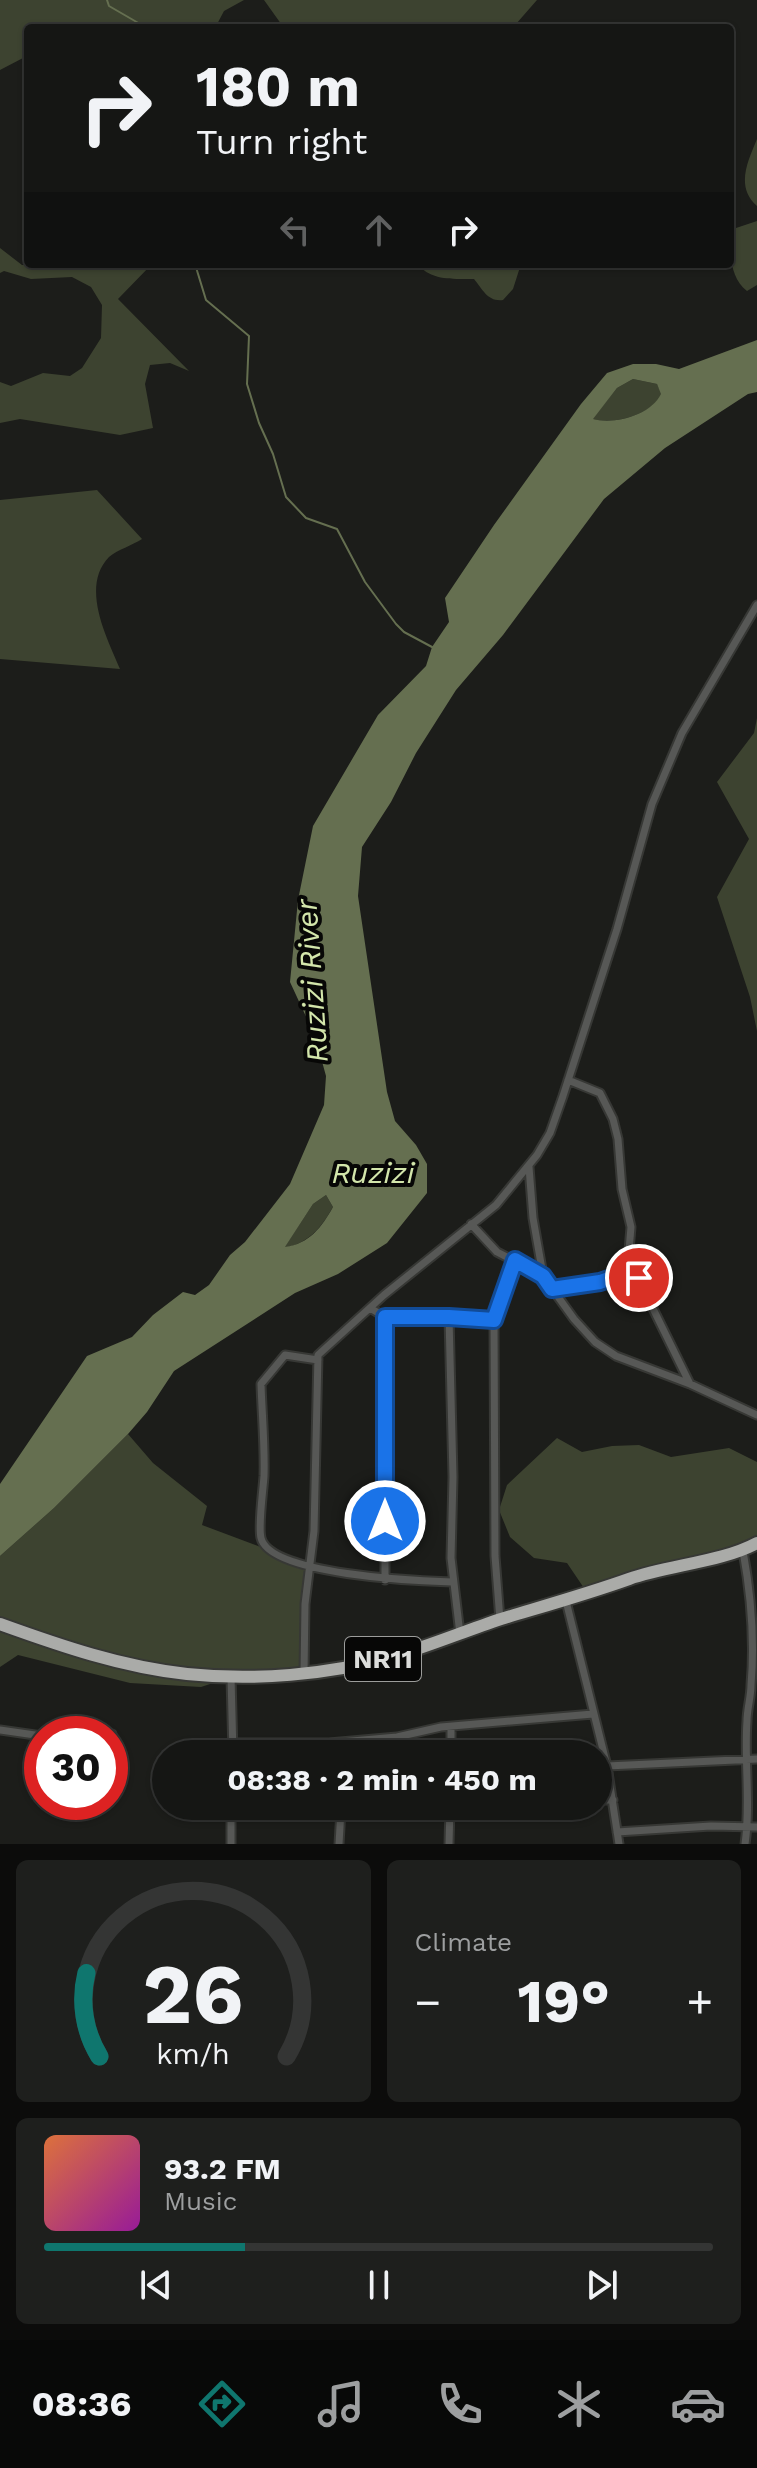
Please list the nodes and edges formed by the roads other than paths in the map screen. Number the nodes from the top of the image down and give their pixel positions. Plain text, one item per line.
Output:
1 (757, 605) edge
2 (568, 1080) junction
3 (529, 1167) junction
4 (471, 1224) junction
5 (515, 1260) junction
6 (627, 1274) junction
7 (543, 1276) junction
8 (552, 1289) junction
9 (370, 1308) junction
10 (385, 1317) junction
11 (449, 1317) junction
12 (494, 1320) junction
13 (318, 1360) junction
14 (690, 1384) junction
15 (757, 1415) edge
16 (757, 1543) edge
17 (743, 1551) junction
18 (312, 1566) junction
19 (385, 1580) junction
20 (452, 1582) junction
21 (566, 1601) junction
22 (500, 1620) junction
23 (0, 1624) edge
24 (460, 1634) junction
25 (755, 1655) edge
26 (304, 1673) junction
27 (231, 1677) junction
28 (593, 1714) junction
29 (451, 1727) junction
30 (0, 1730) edge
31 (24, 1733) edge
32 (233, 1740) edge
33 (363, 1740) edge
34 (451, 1740) edge
35 (600, 1740) edge
36 (753, 1759) edge
37 (612, 1766) edge
38 (612, 1794) edge
39 (613, 1800) joint
40 (231, 1820) edge
41 (340, 1820) edge
42 (450, 1820) edge
43 (748, 1827) junction
44 (757, 1827) edge
45 (617, 1832) junction
46 (231, 1844) edge
47 (339, 1844) edge
48 (449, 1844) edge
49 (619, 1844) edge
50 (745, 1844) edge

1 - 2 street
2 - 3 street
2 - 6 street
3 - 4 street
3 - 7 street
4 - 5 street
4 - 9 street
5 - 7 street
5 - 12 street
6 - 8 street
6 - 14 street
7 - 8 street
8 - 14 street
9 - 10 street
9 - 13 street
10 - 11 street
10 - 19 street
11 - 12 street
11 - 20 street
12 - 22 street
13 - 18 street
13 - 18 street
14 - 15 street
16 - 17 highway, NR11
17 - 21 highway, NR11
17 - 25 street
18 - 19 street
18 - 26 street
19 - 20 street
20 - 24 street
21 - 22 highway, NR11
21 - 28 street
22 - 24 highway, NR11
23 - 27 highway, NR11
24 - 26 highway, NR11
25 - 36 street
26 - 27 highway, NR11
27 - 32 street
28 - 29 street
28 - 35 street
29 - 33 street
29 - 34 street
30 - 31 street
36 - 37 street
36 - 43 street
38 - 39 street
39 - 45 street
40 - 46 street
41 - 47 street
42 - 48 street
43 - 44 street
43 - 45 street
43 - 50 street
45 - 49 street

